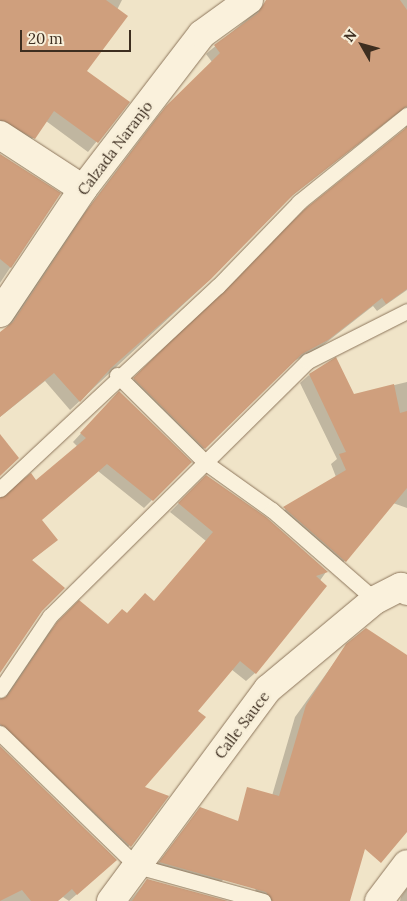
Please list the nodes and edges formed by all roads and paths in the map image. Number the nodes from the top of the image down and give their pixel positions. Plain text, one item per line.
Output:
1 (249, 0) edge
2 (407, 115) edge
3 (0, 135) edge
4 (83, 189) junction
5 (407, 311) edge
6 (0, 313) edge
7 (118, 375) junction
8 (206, 463) junction
9 (0, 489) edge
10 (405, 587) edge
11 (375, 600) junction
12 (0, 690) edge
13 (0, 733) edge
14 (407, 864) edge
15 (137, 866) junction
16 (111, 901) edge
17 (263, 901) edge
18 (379, 901) edge

1 - 4 street, Calzada Naranjo
2 - 7 lane
3 - 4 street
4 - 6 street, Calzada Naranjo
5 - 8 lane
7 - 8 lane
7 - 9 lane
8 - 11 lane
8 - 12 lane
10 - 11 street, Calle Sauce
11 - 15 street, Calle Sauce
13 - 15 lane
14 - 18 street
15 - 16 street, Calle Sauce
15 - 17 lane

